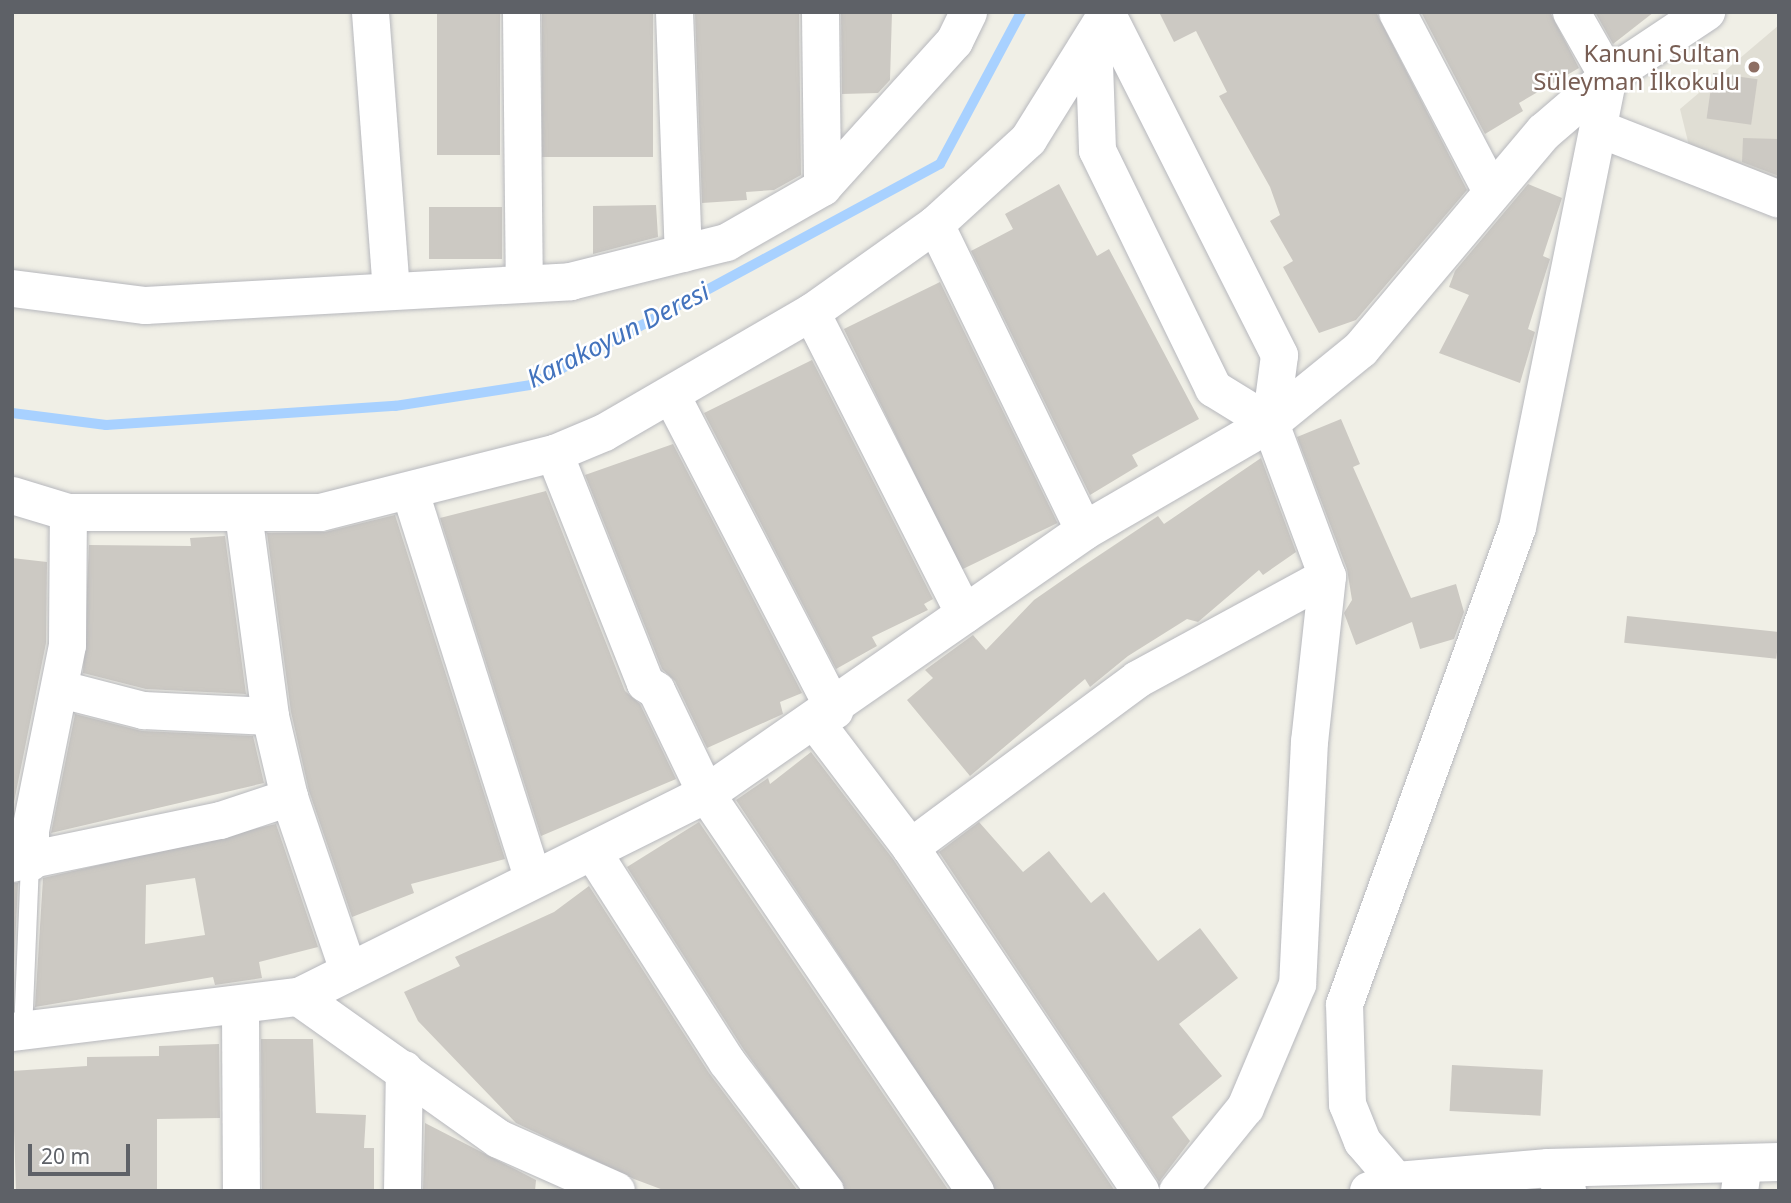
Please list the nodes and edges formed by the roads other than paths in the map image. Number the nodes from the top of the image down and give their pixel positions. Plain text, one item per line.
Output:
1 (370, 12) edge
2 (521, 12) edge
3 (674, 12) edge
4 (820, 12) edge
5 (1397, 12) edge
6 (1571, 12) edge
7 (1706, 12) edge
8 (1103, 18) edge
9 (959, 22) edge
10 (1608, 77) junction
11 (1598, 128) junction
12 (822, 187) junction
13 (1491, 191) junction
14 (1779, 199) edge
15 (935, 224) junction
16 (683, 253) junction
17 (524, 278) junction
18 (12, 288) edge
19 (391, 289) junction
20 (811, 312) junction
21 (671, 395) junction
22 (1270, 423) junction
23 (554, 453) junction
24 (410, 492) junction
25 (12, 495) edge
26 (68, 512) junction
27 (243, 513) junction
28 (1084, 531) junction
29 (1326, 576) junction
30 (964, 614) junction
31 (61, 689) junction
32 (270, 716) junction
33 (825, 716) junction
34 (706, 794) junction
35 (289, 797) junction
36 (910, 847) junction
37 (592, 850) junction
38 (21, 862) edge
39 (533, 879) junction
40 (348, 970) junction
41 (299, 997) junction
42 (240, 1008) junction
43 (17, 1031) edge
44 (404, 1069) junction
45 (1754, 1172) edge
46 (1558, 1179) edge
47 (1390, 1187) edge
48 (241, 1191) edge
49 (402, 1191) edge
50 (616, 1191) edge
51 (825, 1191) edge
52 (975, 1191) edge
53 (1140, 1191) edge
54 (1177, 1191) edge

1 - 19 street
2 - 17 street
3 - 16 street
4 - 12 street
5 - 13 street
6 - 10 street
7 - 10 main road
8 - 15 street
8 - 22 street
8 - 22 street
9 - 12 street
10 - 11 street
10 - 13 main road
11 - 14 street
11 - 47 street
12 - 16 street
13 - 22 main road
15 - 20 street
15 - 28 street
16 - 17 street
17 - 19 street
18 - 19 street
20 - 21 street
20 - 30 street
21 - 23 street
21 - 33 street
22 - 28 main road
22 - 29 street
23 - 24 street
23 - 34 street
24 - 27 street
24 - 39 street
25 - 26 street
26 - 27 street
26 - 31 street
27 - 32 street
28 - 30 main road
29 - 36 street
29 - 54 street
30 - 33 main road
31 - 32 street
31 - 38 street
32 - 35 street
33 - 34 main road
33 - 36 street
34 - 37 main road
34 - 52 street
35 - 38 street
35 - 40 street
36 - 53 street
37 - 39 main road
37 - 51 street
38 - 43 lane
39 - 40 main road
40 - 41 main road
41 - 42 main road
41 - 44 main road
42 - 43 main road
42 - 48 street
44 - 49 street
44 - 50 main road
45 - 46 main road
46 - 47 main road

